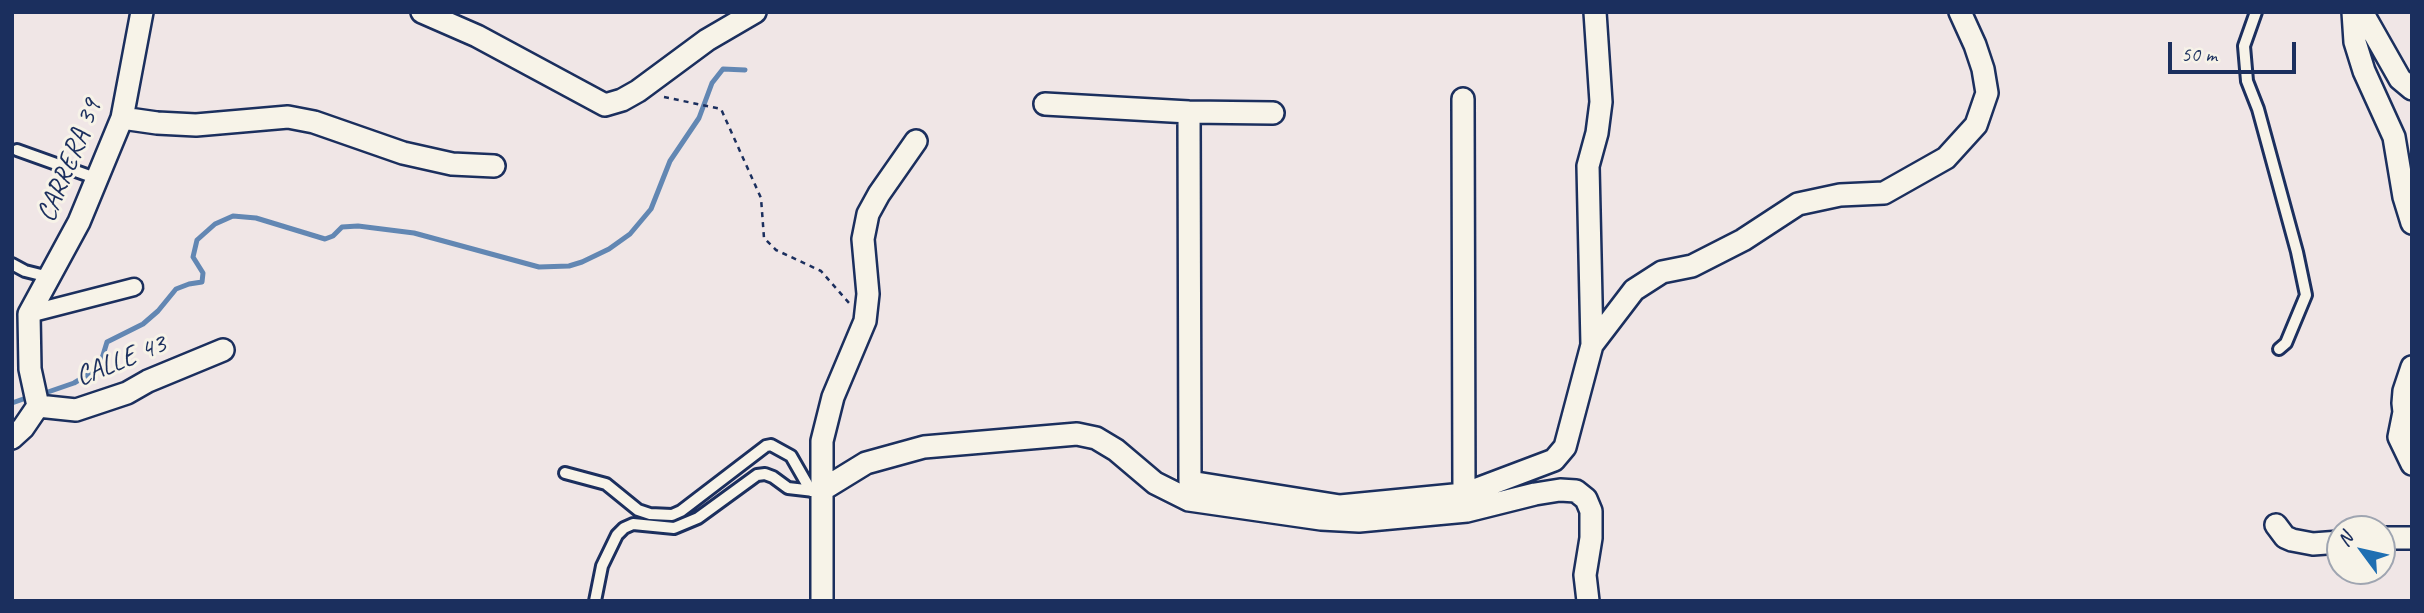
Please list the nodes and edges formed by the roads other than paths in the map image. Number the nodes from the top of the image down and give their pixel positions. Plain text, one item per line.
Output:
1 (142, 12) edge
2 (422, 12) edge
3 (755, 12) edge
4 (1595, 12) edge
5 (1960, 12) edge
6 (2256, 12) edge
7 (2353, 12) edge
8 (2362, 12) edge
9 (2412, 89) edge
10 (1463, 99) dead end
11 (1045, 104) dead end
12 (1189, 112) junction
13 (1273, 113) dead end
14 (122, 118) junction
15 (916, 141) dead end
16 (17, 150) dead end
17 (494, 166) dead end
18 (98, 179) junction
19 (2412, 223) edge
20 (12, 264) edge
21 (49, 277) junction
22 (134, 287) dead end
23 (29, 314) junction
24 (1592, 345) junction
25 (2279, 349) dead end
26 (222, 350) dead end
27 (2412, 367) edge
28 (38, 406) junction
29 (2408, 417) edge
30 (12, 438) edge
31 (2412, 464) edge
32 (565, 473) dead end
33 (817, 490) junction
34 (1189, 491) junction
35 (1464, 494) junction
36 (2276, 525) dead end
37 (2326, 543) edge
38 (595, 601) edge
39 (822, 601) edge
40 (1588, 601) edge

1 - 14 street, CARRERA 39
2 - 3 street
4 - 24 street
5 - 24 street
6 - 25 lane
7 - 19 street
8 - 9 street
10 - 35 street
11 - 12 street
12 - 13 street
12 - 34 street
14 - 17 street
14 - 18 street, CARRERA 39
15 - 33 street
16 - 18 lane
18 - 21 street, CARRERA 39
20 - 21 lane
21 - 23 street, CARRERA 39
22 - 23 street
23 - 28 street, CARRERA 39
24 - 35 street
26 - 28 street, CALLE 43
27 - 29 street
28 - 30 street
29 - 31 street
32 - 33 lane
33 - 34 street
33 - 38 lane
33 - 39 street
34 - 35 street
34 - 40 street
36 - 37 street

